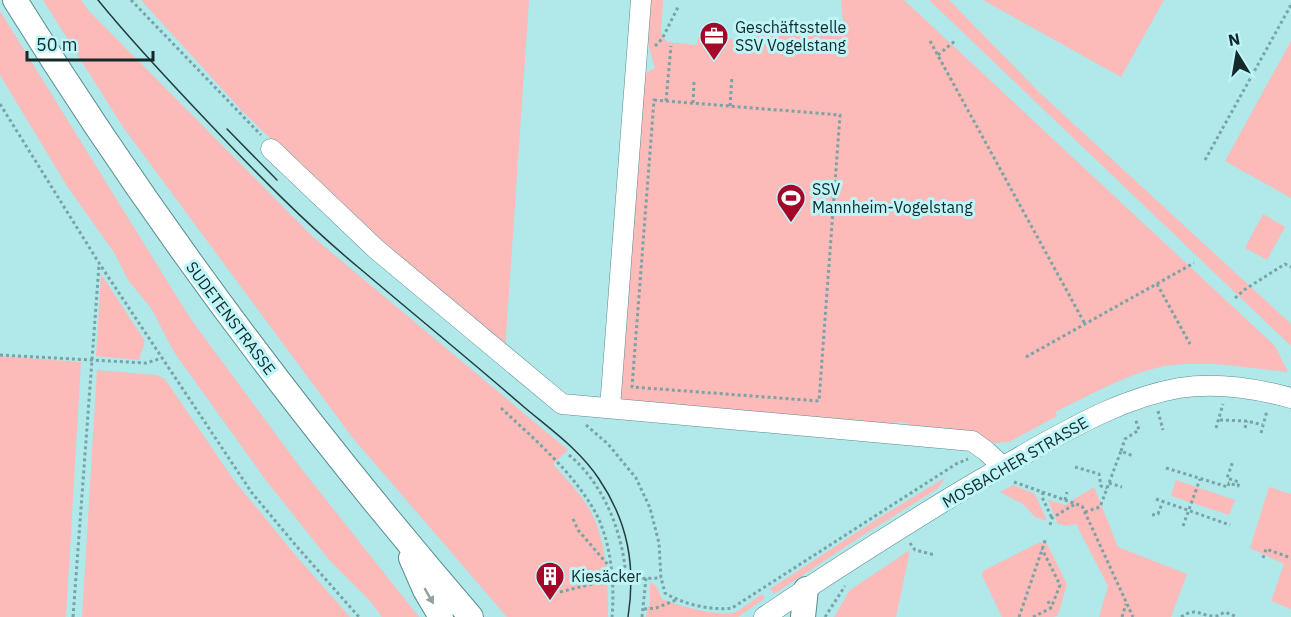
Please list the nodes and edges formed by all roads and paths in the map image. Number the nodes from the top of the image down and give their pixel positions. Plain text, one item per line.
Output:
1 (15, 0) edge
2 (641, 0) edge
3 (1291, 5) edge
4 (678, 7) dead end
5 (956, 40) dead end
6 (930, 41) dead end
7 (671, 46) dead end
8 (650, 52) dead end
9 (938, 54) junction
10 (732, 76) dead end
11 (694, 81) dead end
12 (666, 101) junction
13 (693, 103) junction
14 (0, 104) edge
15 (730, 106) junction
16 (271, 149) dead end
17 (1205, 160) dead end
18 (99, 263) junction
19 (1194, 263) dead end
20 (1291, 267) edge
21 (1156, 284) junction
22 (1235, 298) dead end
23 (1085, 324) junction
24 (1190, 344) dead end
25 (0, 355) edge
26 (162, 357) junction
27 (1026, 357) dead end
28 (91, 361) junction
29 (1291, 398) edge
30 (1223, 404) dead end
31 (501, 408) dead end
32 (610, 408) junction
33 (1168, 410) dead end
34 (1275, 413) dead end
35 (1220, 420) junction
36 (1127, 421) dead end
37 (1247, 421) junction
38 (585, 424) dead end
39 (1263, 424) junction
40 (1216, 428) dead end
41 (1245, 428) dead end
42 (1163, 430) dead end
43 (1261, 433) dead end
44 (986, 451) junction
45 (1121, 451) junction
46 (569, 455) dead end
47 (1133, 456) dead end
48 (1233, 461) dead end
49 (1002, 466) junction
50 (1075, 467) dead end
51 (1166, 468) dead end
52 (1023, 476) dead end
53 (1200, 479) junction
54 (1109, 483) junction
55 (1122, 487) dead end
56 (1107, 489) junction
57 (1043, 492) junction
58 (1068, 492) dead end
59 (1156, 499) dead end
60 (1065, 500) junction
61 (1163, 501) junction
62 (1075, 504) junction
63 (1189, 510) junction
64 (1085, 512) junction
65 (1152, 515) dead end
66 (1052, 518) junction
67 (573, 519) dead end
68 (1050, 525) dead end
69 (1183, 525) dead end
70 (1230, 525) dead end
71 (402, 537) junction
72 (1046, 538) dead end
73 (910, 543) dead end
74 (1042, 549) junction
75 (935, 555) dead end
76 (1263, 558) dead end
77 (1291, 558) edge
78 (610, 567) junction
79 (646, 578) junction
80 (661, 578) junction
81 (612, 579) junction
82 (626, 579) junction
83 (846, 584) dead end
84 (806, 589) junction
85 (560, 592) dead end
86 (676, 600) junction
87 (1048, 601) dead end
88 (1126, 603) junction
89 (1051, 608) junction
90 (644, 609) junction
91 (73, 617) edge
92 (359, 617) edge
93 (441, 617) edge
94 (471, 617) edge
95 (612, 617) edge
96 (642, 617) edge
97 (764, 617) edge
98 (803, 617) edge
99 (825, 617) edge
100 (1019, 617) edge
101 (1034, 617) edge
102 (1122, 617) edge
103 (1133, 617) edge
104 (1181, 617) edge
105 (1237, 617) edge

1 - 71 main road, SUDETENSTRASSE
2 - 32 street
3 - 17 path
4 - 8 path
5 - 9 path
6 - 9 path
7 - 12 path
9 - 23 path
10 - 15 path
11 - 13 path
12 - 13 path
12 - 15 path
13 - 15 path
14 - 18 path
16 - 32 street
18 - 26 path
18 - 28 path
19 - 21 path
20 - 22 path
21 - 23 path
21 - 24 path
23 - 27 path
25 - 28 path
26 - 28 path
26 - 92 path
28 - 91 path
29 - 49 street, MOSBACHER STRASSE
30 - 35 path
31 - 78 path
32 - 44 street
33 - 42 path
34 - 39 path
35 - 37 path
35 - 40 path
36 - 45 path
37 - 39 path
37 - 41 path
38 - 80 path
39 - 43 path
44 - 49 street
44 - 86 path
45 - 47 path
45 - 54 path
46 - 82 path
48 - 53 path
49 - 84 street, MOSBACHER STRASSE
50 - 56 path
51 - 53 path
52 - 57 path
53 - 63 path
54 - 55 path
54 - 56 path
56 - 64 path
57 - 60 path
57 - 66 path
58 - 60 path
59 - 61 path
60 - 62 path
61 - 63 path
61 - 65 path
62 - 64 path
62 - 66 path
63 - 69 path
63 - 70 path
64 - 88 path
66 - 68 path
67 - 78 path
71 -> 93 main road
71 - 94 main road, SUDETENSTRASSE
72 - 74 path
73 - 75 path
74 - 89 path
74 - 100 path
76 - 77 path
78 - 81 path
79 - 80 path
79 - 82 path
79 - 90 path
80 - 86 path
81 - 82 path
81 - 85 path
81 - 95 path
83 - 99 path
84 - 97 street, MOSBACHER STRASSE
84 - 98 main road
86 - 90 path
87 - 89 path
88 - 102 path
88 - 103 path
89 - 101 path
90 - 96 path
104 - 105 path

